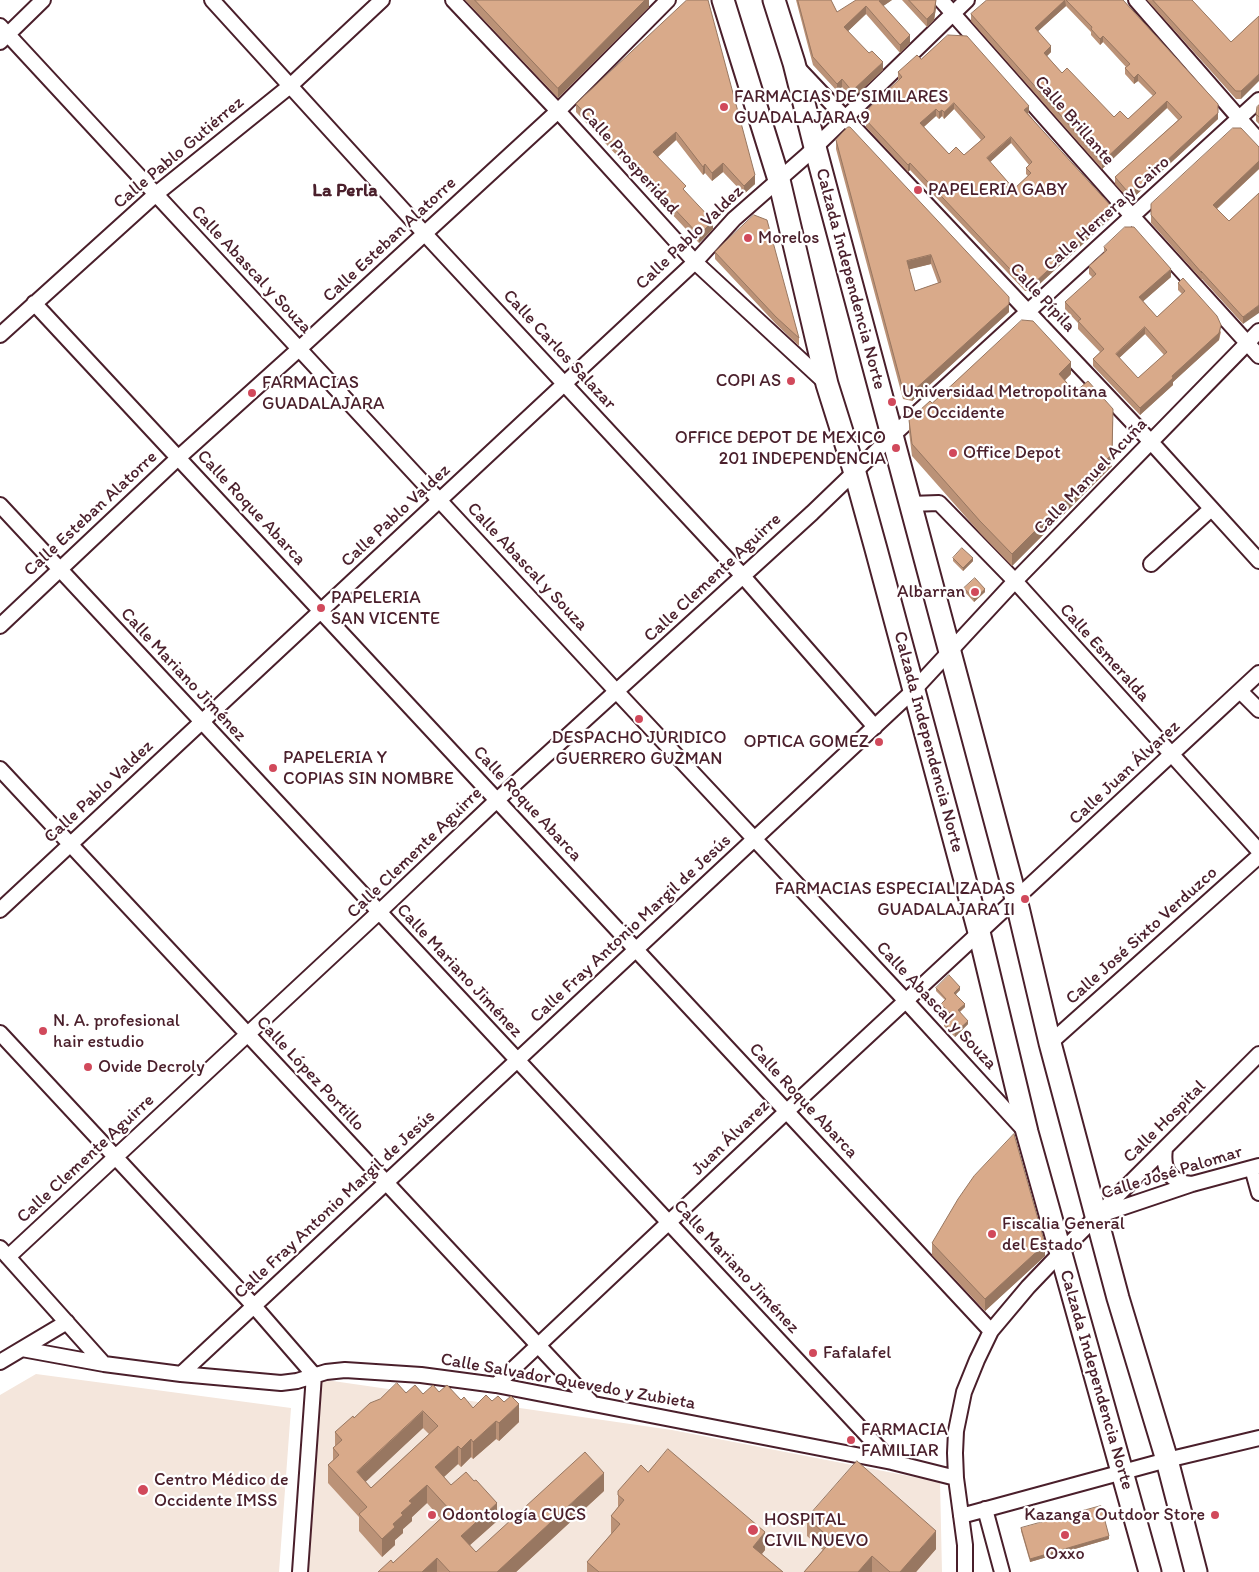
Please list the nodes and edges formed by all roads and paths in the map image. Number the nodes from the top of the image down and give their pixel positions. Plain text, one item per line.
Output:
1 (43, 0) edge
2 (382, 0) edge
3 (453, 0) edge
4 (668, 0) edge
5 (723, 0) edge
6 (774, 0) edge
7 (941, 0) edge
8 (967, 0) edge
9 (1136, 0) edge
10 (219, 2) edge
11 (954, 12) junction
12 (3, 34) edge
13 (794, 63) junction
14 (290, 86) junction
15 (1259, 100) edge
16 (558, 111) junction
17 (845, 117) junction
18 (1239, 118) junction
19 (1259, 141) edge
20 (814, 147) junction
21 (778, 180) junction
22 (156, 194) junction
23 (1132, 216) junction
24 (425, 234) junction
25 (695, 262) junction
26 (34, 303) junction
27 (1028, 311) junction
28 (1259, 330) edge
29 (0, 335) edge
30 (1247, 343) junction
31 (299, 349) junction
32 (1259, 356) edge
33 (564, 384) junction
34 (826, 384) junction
35 (892, 436) junction
36 (1150, 442) junction
37 (178, 458) junction
38 (855, 473) junction
39 (439, 500) junction
40 (910, 504) junction
41 (0, 505) edge
42 (1211, 509) junction
43 (1259, 561) edge
44 (1151, 564) dead end
45 (60, 570) junction
46 (742, 576) junction
47 (1016, 581) junction
48 (322, 611) junction
49 (0, 626) edge
50 (949, 650) junction
51 (1259, 673) edge
52 (914, 690) junction
53 (1240, 691) junction
54 (617, 692) junction
55 (1259, 710) edge
56 (202, 722) junction
57 (875, 727) junction
58 (1171, 755) junction
59 (0, 769) edge
60 (497, 800) junction
61 (755, 839) junction
62 (70, 844) junction
63 (1259, 850) edge
64 (1259, 856) edge
65 (1016, 900) junction
66 (0, 910) edge
67 (379, 912) junction
68 (978, 932) junction
69 (637, 949) junction
70 (906, 1000) junction
71 (0, 1033) edge
72 (248, 1035) junction
73 (1050, 1043) junction
74 (1259, 1054) edge
75 (517, 1061) junction
76 (787, 1111) junction
77 (1026, 1132) junction
78 (1165, 1149) junction
79 (115, 1157) junction
80 (1256, 1167) edge
81 (386, 1183) junction
82 (1192, 1184) junction
83 (1259, 1193) edge
84 (1097, 1216) junction
85 (669, 1223) junction
86 (4, 1253) edge
87 (1061, 1253) junction
88 (254, 1306) junction
89 (67, 1322) junction
90 (991, 1332) junction
91 (538, 1346) junction
92 (22, 1349) junction
93 (0, 1362) edge
94 (104, 1364) junction
95 (181, 1374) junction
96 (314, 1375) junction
97 (496, 1385) junction
98 (592, 1404) junction
99 (1259, 1438) edge
100 (1167, 1460) junction
101 (892, 1462) junction
102 (1122, 1472) junction
103 (956, 1478) junction
104 (985, 1509) junction
105 (961, 1516) junction
106 (300, 1572) edge
107 (966, 1572) edge
108 (1002, 1572) edge
109 (1150, 1572) edge
110 (1196, 1572) edge

1 - 12 street
2 - 14 street, Calle Pablo Gutiérrez
3 - 16 street, Calle Prosperidad
4 - 16 street, Calle Esteban Alatorre
5 - 21 main road, Calzada Independencia Norte
6 - 13 main road, Calzada Independencia Norte
7 - 11 street, Calle Brillante
8 - 11 street, Calle Pablo Valdez
9 - 18 street
10 - 14 street, Calle Carlos Salazar
11 - 17 street, Calle Pablo Valdez
11 - 23 street, Calle Brillante
12 - 22 street, Calle Abascal y Souza
13 - 17 street, Calle Pípila
13 - 20 main road, Calzada Independencia Norte
14 - 22 street, Calle Pablo Gutiérrez
14 - 24 street, Calle Carlos Salazar
15 - 18 street, Calle Herrera y Cairo
16 - 24 street, Calle Esteban Alatorre
16 - 25 street, Calle Prosperidad
17 - 20 street, Calle Pablo Valdez
17 - 27 street, Calle Pípila
18 - 19 street
18 - 23 street, Calle Herrera y Cairo
20 - 21 street, Calle Pablo Valdez
20 - 35 main road, Calzada Independencia Norte
21 - 25 street, Calle Pablo Valdez
21 - 34 main road, Calzada Independencia Norte
22 - 26 street, Calle Pablo Gutiérrez
22 - 31 street, Calle Abascal y Souza
23 - 27 street, Calle Herrera y Cairo
23 - 30 street, Calle Brillante
24 - 31 street, Calle Esteban Alatorre
24 - 33 street, Calle Carlos Salazar
25 - 33 street, Calle Pablo Valdez
25 - 34 street, Calle Prosperidad
26 - 29 street, Calle Pablo Gutiérrez
26 - 37 street, Calle Roque Abarca
27 - 35 street, Calle Herrera y Cairo
27 - 36 street, Calle Pípila
28 - 30 street, Calle Manuel Acuña
30 - 32 street, Calle Brillante
30 - 36 street, Calle Manuel Acuña
31 - 37 street, Calle Esteban Alatorre
31 - 39 street, Calle Abascal y Souza
33 - 39 street, Calle Pablo Valdez
33 - 46 street, Calle Carlos Salazar
34 - 38 main road, Calzada Independencia Norte
35 - 38 street, Calle Clemente Aguirre
35 - 40 main road, Calzada Independencia Norte
36 - 42 street, Calle Pípila
36 - 47 street, Calle Manuel Acuña
37 - 45 street, Calle Esteban Alatorre
37 - 48 street, Calle Roque Abarca
38 - 46 street, Calle Clemente Aguirre
38 - 52 main road, Calzada Independencia Norte
39 - 48 street, Calle Pablo Valdez
39 - 54 street, Calle Abascal y Souza
40 - 47 street, Calle Esmeralda
40 - 50 main road, Calzada Independencia Norte
41 - 45 street, Calle Mariano Jiménez
42 - 43 street, Calle Pípila
42 - 44 street
45 - 49 street, Calle Esteban Alatorre
45 - 56 street, Calle Mariano Jiménez
46 - 54 street, Calle Clemente Aguirre
46 - 57 street, Calle Carlos Salazar
47 - 50 street, Calle Manuel Acuña
47 - 58 street, Calle Esmeralda
48 - 56 street, Calle Pablo Valdez
48 - 60 street, Calle Roque Abarca
50 - 52 street, Calle Fray Antonio Margil de Jesús
50 - 65 main road, Calzada Independencia Norte
51 - 53 street, Calle Juan Álvarez
52 - 57 street, Calle Fray Antonio Margil de Jesús
52 - 68 main road, Calzada Independencia Norte
53 - 55 street
53 - 58 street, Calle Juan Álvarez
54 - 60 street, Calle Clemente Aguirre
54 - 61 street, Calle Abascal y Souza
56 - 62 street, Calle Pablo Valdez
56 - 67 street, Calle Mariano Jiménez
57 - 61 street, Calle Fray Antonio Margil de Jesús
58 - 63 street, Calle Esmeralda
58 - 65 street, Calle Juan Álvarez
59 - 62 street, Calle López Portillo
60 - 67 street, Calle Clemente Aguirre
60 - 69 street, Calle Roque Abarca
61 - 69 street, Calle Fray Antonio Margil de Jesús
61 - 70 street, Calle Abascal y Souza
62 - 66 street, Calle Pablo Valdez
62 - 72 street, Calle López Portillo
64 - 73 street, Calle José Sixto Verduzco
65 - 68 street, Juan Álvarez
65 - 73 main road, Calzada Independencia Norte
67 - 72 street, Calle Clemente Aguirre
67 - 75 street, Calle Mariano Jiménez
68 - 70 street, Juan Álvarez
68 - 77 main road, Calzada Independencia Norte
69 - 75 street, Calle Fray Antonio Margil de Jesús
69 - 76 street, Calle Roque Abarca
70 - 76 street, Juan Álvarez
70 - 77 street, Calle Abascal y Souza
71 - 79 street
72 - 79 street, Calle Clemente Aguirre
72 - 81 street, Calle López Portillo
73 - 84 main road, Calzada Independencia Norte
74 - 78 street, Calle Hospital
75 - 81 street, Calle Fray Antonio Margil de Jesús
75 - 85 street, Calle Mariano Jiménez
76 - 85 street, Juan Álvarez
76 - 90 street, Calle Roque Abarca
77 - 87 main road, Calzada Independencia Norte
78 - 82 street
78 - 84 street, Calle Hospital
79 - 86 street, Calle Clemente Aguirre
79 - 88 street
80 - 82 street, Calle José Palomar
80 - 83 street
81 - 88 street, Calle Fray Antonio Margil de Jesús
81 - 91 street, Calle López Portillo
82 - 84 street, Calle José Palomar
84 - 87 street, Calle Hospital
84 - 100 main road, Calzada Independencia Norte
85 - 91 street, Juan Álvarez
85 - 101 street, Calle Mariano Jiménez
86 - 89 street
87 - 90 street, Calle Hospital
87 - 102 main road, Calzada Independencia Norte
88 - 95 street, Calle Fray Antonio Margil de Jesús
88 - 96 street
89 - 92 street
89 - 94 street
90 - 103 street, Calle Hospital
91 - 97 street, Juan Álvarez
91 - 98 street, Calle López Portillo
92 - 93 street
92 - 94 street, Calle Salvador Quevedo y Zubieta
94 - 95 street, Calle Salvador Quevedo y Zubieta
95 - 96 street, Calle Salvador Quevedo y Zubieta
96 - 97 street, Calle Salvador Quevedo y Zubieta
96 - 106 street
97 - 98 street, Calle Salvador Quevedo y Zubieta
98 - 101 street, Calle Salvador Quevedo y Zubieta
99 - 100 street
100 - 102 street
100 - 110 main road, Calzada Independencia Norte
101 - 103 street, Calle Salvador Quevedo y Zubieta
102 - 104 street
102 - 109 main road, Calzada Independencia Norte
103 - 105 street, Calle Hospital
104 - 105 street
104 - 108 street
105 - 107 street, Calle Hospital

